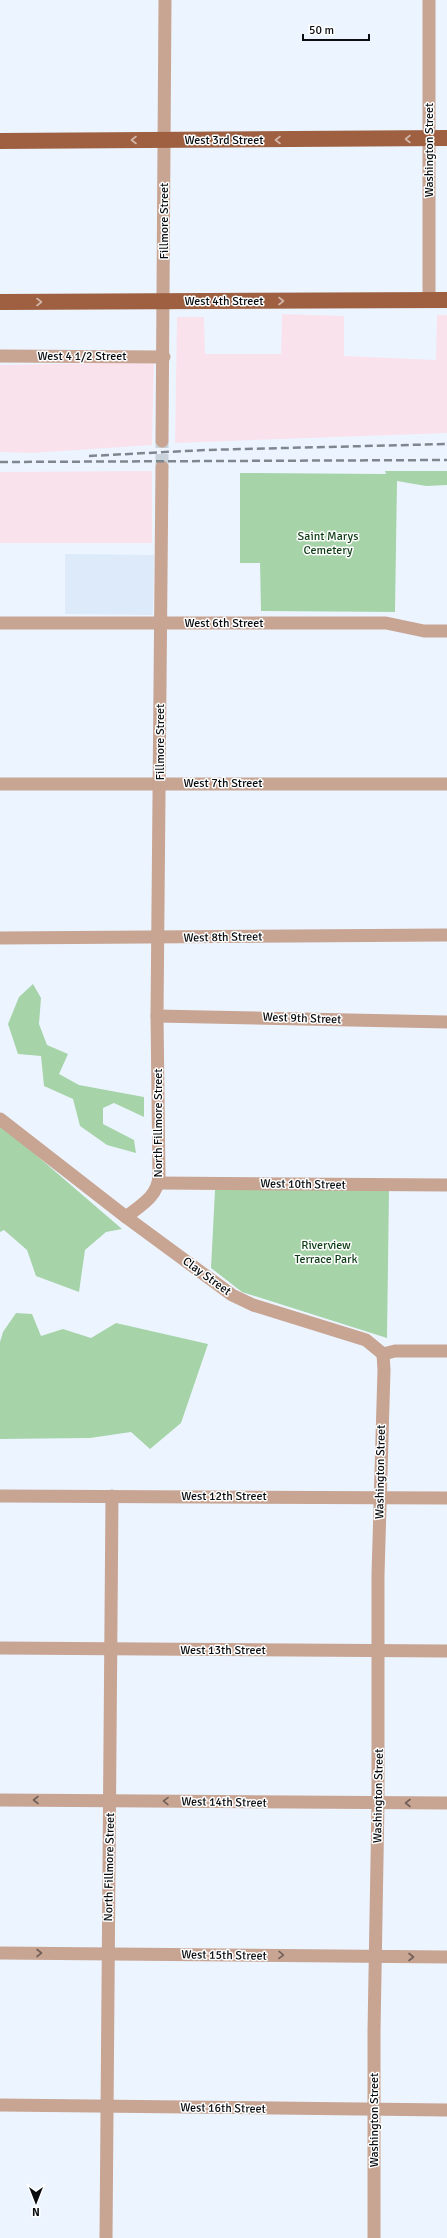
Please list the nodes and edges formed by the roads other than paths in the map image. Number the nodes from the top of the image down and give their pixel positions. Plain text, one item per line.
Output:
1 (165, 0) edge
2 (429, 0) edge
3 (429, 138) junction
4 (447, 138) edge
5 (165, 140) junction
6 (0, 141) edge
7 (429, 300) junction
8 (447, 300) edge
9 (0, 302) edge
10 (164, 302) junction
11 (0, 356) edge
12 (164, 357) junction
13 (162, 441) tunnel mouth
14 (162, 468) tunnel mouth
15 (0, 622) edge
16 (160, 622) junction
17 (447, 631) edge
18 (160, 783) junction
19 (0, 784) edge
20 (447, 784) edge
21 (447, 935) edge
22 (0, 938) edge
23 (158, 938) junction
24 (157, 1016) junction
25 (447, 1022) edge
26 (0, 1119) edge
27 (158, 1183) junction
28 (447, 1185) edge
29 (126, 1217) junction
30 (447, 1350) edge
31 (383, 1354) junction
32 (0, 1496) edge
33 (112, 1496) junction
34 (380, 1498) junction
35 (447, 1498) edge
36 (0, 1648) edge
37 (111, 1650) junction
38 (378, 1651) junction
39 (447, 1652) edge
40 (0, 1800) edge
41 (110, 1801) junction
42 (378, 1803) junction
43 (447, 1803) edge
44 (0, 1953) edge
45 (108, 1954) junction
46 (375, 1956) junction
47 (447, 1957) edge
48 (0, 2105) edge
49 (106, 2106) junction
50 (375, 2110) junction
51 (447, 2110) edge
52 (106, 2238) edge
53 (374, 2238) edge

1 - 5 street, Fillmore Street
2 - 3 street, Washington Street
3 - 4 main road, West 3rd Street
3 -> 5 main road, West 3rd Street
3 - 7 street, Washington Street
5 -> 6 main road, West 3rd Street
5 - 10 street, Fillmore Street
7 - 8 main road, West 4th Street
10 -> 7 main road, West 4th Street
9 -> 10 main road, West 4th Street
10 - 12 street, Fillmore Street
11 - 12 street, West 4 1/2 Street
12 - 13 street, Fillmore Street
14 - 16 street, Fillmore Street
15 - 16 street, West 6th Street
16 - 17 street, West 6th Street
16 - 18 street, Fillmore Street
18 - 19 street, West 7th Street
18 - 20 street, West 7th Street
18 - 23 street, Fillmore Street
21 - 23 street, West 8th Street
22 - 23 street, West 8th Street
23 - 24 street, Fillmore Street
24 - 25 street, West 9th Street
24 - 27 street, North Fillmore Street
26 - 29 street, Clay Street
27 - 28 street, West 10th Street
27 - 29 street, North Fillmore Street
29 - 31 street, Clay Street
30 - 31 street
31 - 34 street, Washington Street
32 - 33 street, West 12th Street
33 - 34 street, West 12th Street
33 - 37 street, North Fillmore Street
34 - 35 street, West 12th Street
34 - 38 street, Washington Street
36 - 37 street, West 13th Street
37 - 38 street, West 13th Street
37 - 41 street, North Fillmore Street
38 - 39 street, West 13th Street
38 - 42 street, Washington Street
41 -> 40 street, West 14th Street
42 -> 41 street, West 14th Street
41 - 45 street, North Fillmore Street
43 -> 42 street, West 14th Street
42 - 46 street, Washington Street
44 -> 45 street, West 15th Street
45 -> 46 street, West 15th Street
45 - 49 street, North Fillmore Street
46 -> 47 street, West 15th Street
46 - 50 street, Washington Street
48 - 49 street, West 16th Street
49 - 50 street, West 16th Street
49 - 52 street, North Fillmore Street
50 - 51 street, West 16th Street
50 - 53 street, Washington Street

